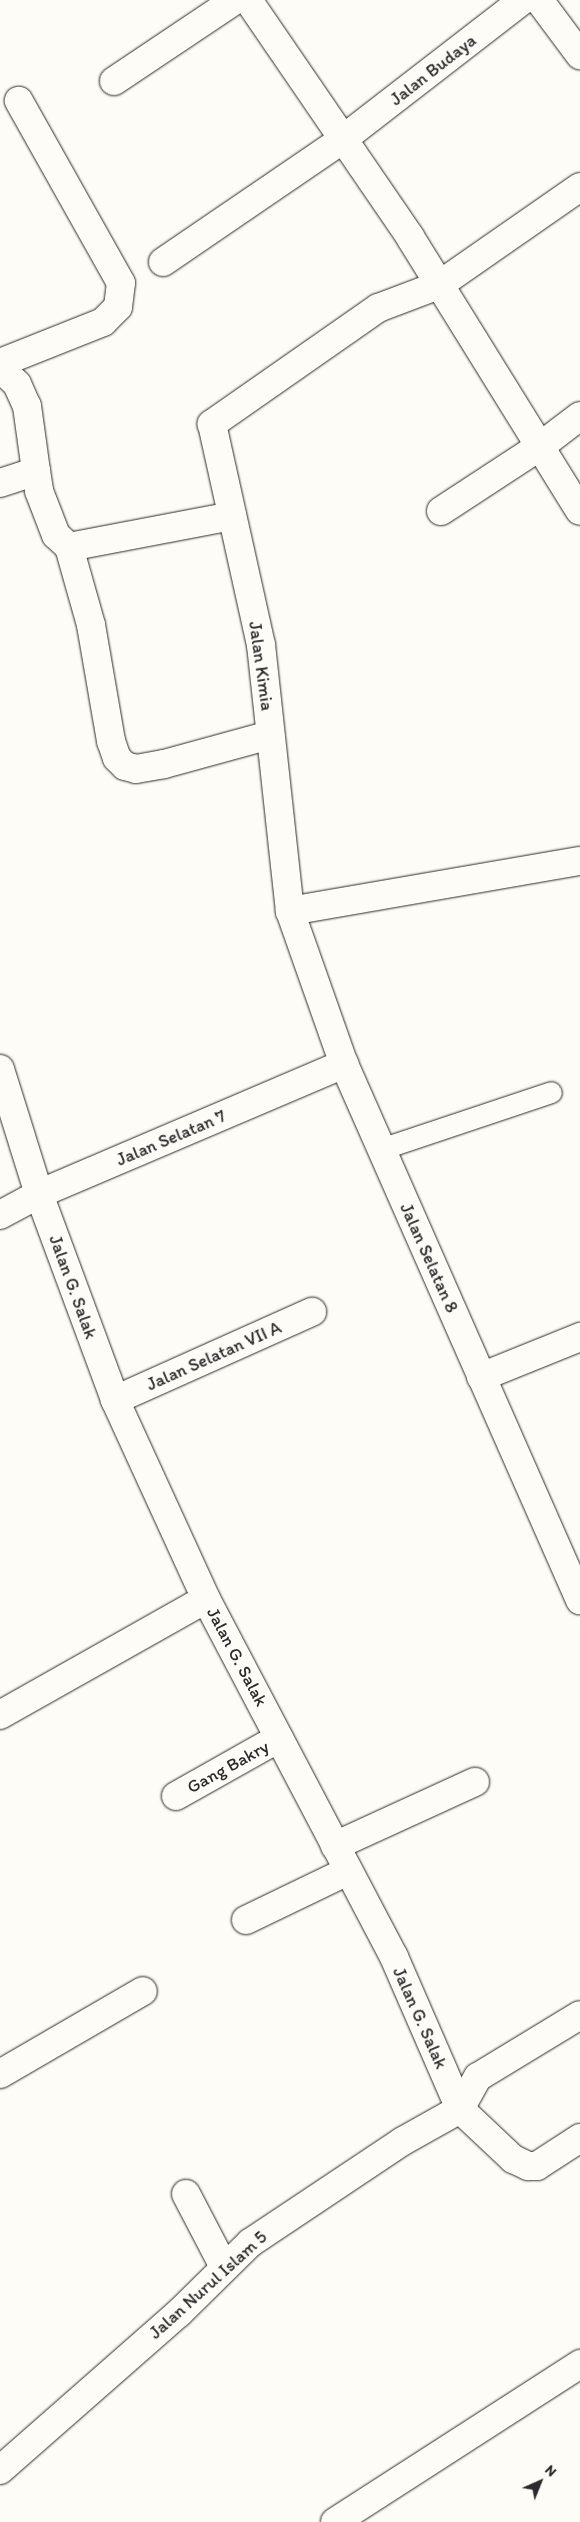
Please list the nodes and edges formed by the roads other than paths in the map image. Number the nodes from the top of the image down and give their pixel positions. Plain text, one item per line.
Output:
1 (235, 0) edge
2 (248, 0) edge
3 (524, 0) edge
4 (539, 0) edge
5 (580, 55) edge
6 (114, 81) dead end
7 (19, 101) dead end
8 (343, 139) junction
9 (580, 186) edge
10 (163, 262) dead end
11 (439, 285) junction
12 (0, 363) edge
13 (0, 368) edge
14 (580, 416) edge
15 (542, 445) junction
16 (36, 471) junction
17 (0, 483) edge
18 (441, 510) dead end
19 (580, 511) edge
20 (232, 516) junction
21 (69, 547) junction
22 (270, 735) junction
23 (580, 861) edge
24 (290, 911) junction
25 (344, 1064) junction
26 (0, 1069) edge
27 (552, 1092) dead end
28 (381, 1149) junction
29 (39, 1194) junction
30 (0, 1215) edge
31 (312, 1312) dead end
32 (580, 1337) edge
33 (481, 1377) junction
34 (115, 1400) junction
35 (572, 1563) edge
36 (206, 1599) junction
37 (580, 1600) edge
38 (0, 1715) edge
39 (280, 1738) junction
40 (475, 1782) dead end
41 (176, 1796) dead end
42 (335, 1846) junction
43 (348, 1871) junction
44 (246, 1920) dead end
45 (143, 1992) dead end
46 (580, 2015) edge
47 (0, 2074) edge
48 (460, 2109) junction
49 (580, 2138) edge
50 (186, 2194) dead end
51 (224, 2266) junction
52 (580, 2364) edge
53 (1, 2467) edge
54 (335, 2522) edge

1 - 6 street
2 - 8 street
3 - 8 street, Jalan Budaya
4 - 5 street
7 - 12 street
8 - 10 street, Jalan Budaya
8 - 11 street
9 - 11 street
11 - 15 street
11 - 20 street, Jalan Kimia
13 - 16 street
14 - 15 street
15 - 18 street
15 - 19 street
16 - 17 street
16 - 21 street
20 - 21 street
20 - 22 street, Jalan Kimia
21 - 22 street
22 - 24 street, Jalan Kimia
23 - 24 street
24 - 25 street, Jalan Selatan 8
25 - 28 street, Jalan Selatan 8
25 - 29 street, Jalan Selatan 7
26 - 29 street, Jalan G. Salak
27 - 28 lane
28 - 33 street, Jalan Selatan 8
29 - 30 street, Jalan Selatan 7
29 - 34 street, Jalan G. Salak
31 - 34 street, Jalan Selatan VII A
32 - 33 street
33 - 35 street, Jalan Selatan 8
34 - 36 street, Jalan G. Salak
35 - 37 street, Jalan Selatan 8
36 - 38 street
36 - 39 street, Jalan G. Salak
39 - 41 street, Gang Bakry
39 - 42 street, Jalan G. Salak
40 - 42 street
42 - 43 street, Jalan G. Salak
43 - 44 street
43 - 48 street, Jalan G. Salak
45 - 47 street
46 - 48 street
48 - 49 street
48 - 51 street, Jalan Nurul Islam 5
50 - 51 street
51 - 53 street, Jalan Nurul Islam 5
52 - 54 street

